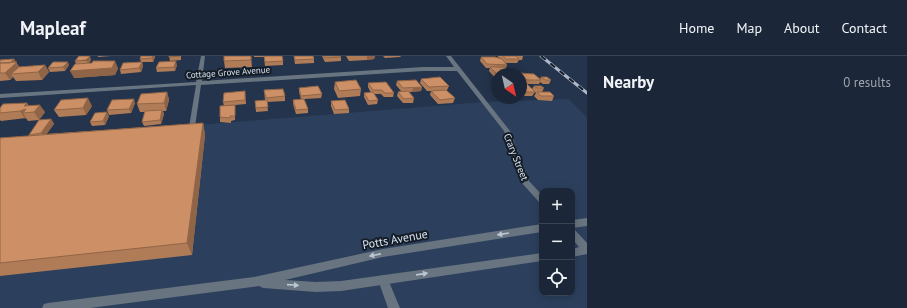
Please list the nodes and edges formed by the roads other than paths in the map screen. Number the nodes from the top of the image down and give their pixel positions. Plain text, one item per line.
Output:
1 (203, 56) edge
2 (448, 56) edge
3 (458, 69) junction
4 (199, 83) junction
5 (0, 96) edge
6 (192, 127) edge
7 (539, 197) edge
8 (587, 222) edge
9 (575, 224) edge
10 (539, 228) edge
11 (575, 236) edge
12 (587, 250) edge
13 (575, 252) edge
14 (539, 257) edge
15 (384, 280) junction
16 (254, 282) junction
17 (48, 308) edge
18 (394, 308) edge

1 - 4 street
2 - 3 street, Crary Street
3 - 4 street, Cottage Grove Avenue
3 - 7 street, Crary Street
4 - 5 street, Cottage Grove Avenue
4 - 6 street
8 - 9 street
10 -> 16 street, Potts Avenue
11 - 12 street
12 - 13 street
15 -> 14 street, Potts Avenue
16 -> 15 street, Potts Avenue
15 - 18 street
16 - 17 street, Potts Avenue

